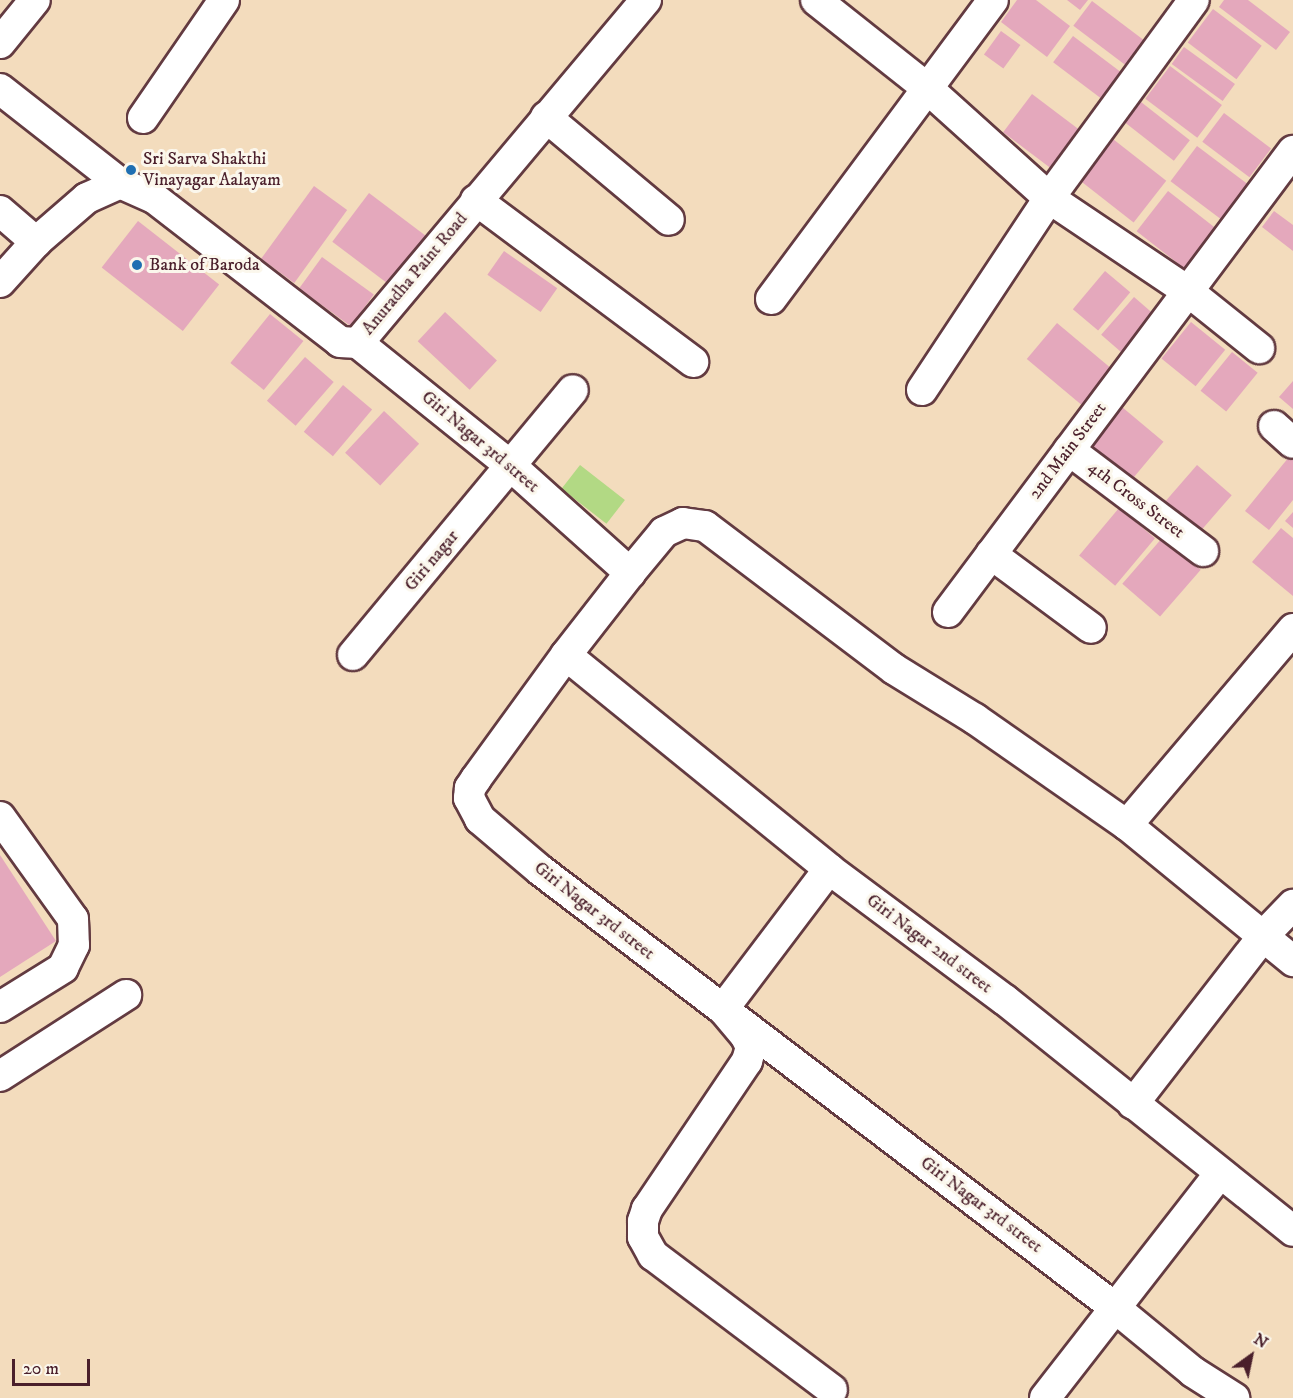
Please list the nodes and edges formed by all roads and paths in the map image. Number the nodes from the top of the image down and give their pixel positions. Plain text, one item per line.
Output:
1 (34, 0) edge
2 (224, 0) edge
3 (816, 0) edge
4 (993, 0) edge
5 (1194, 0) edge
6 (639, 2) edge
7 (0, 42) edge
8 (927, 88) junction
9 (0, 89) edge
10 (546, 117) junction
11 (143, 118) dead end
12 (1293, 151) edge
13 (120, 183) junction
14 (1049, 198) junction
15 (476, 200) junction
16 (0, 210) edge
17 (669, 220) dead end
18 (36, 242) junction
19 (0, 282) edge
20 (1189, 292) junction
21 (771, 299) dead end
22 (358, 343) junction
23 (1259, 348) dead end
24 (693, 362) dead end
25 (573, 390) dead end
26 (922, 390) dead end
27 (1068, 450) junction
28 (512, 467) junction
29 (1203, 550) dead end
30 (991, 554) junction
31 (630, 573) junction
32 (948, 612) dead end
33 (1090, 628) dead end
34 (1293, 629) edge
35 (353, 655) dead end
36 (566, 655) junction
37 (0, 817) edge
38 (1127, 825) junction
39 (829, 869) junction
40 (1293, 904) edge
41 (1264, 935) junction
42 (1293, 961) edge
43 (126, 994) dead end
44 (0, 1007) edge
45 (723, 1009) junction
46 (0, 1076) edge
47 (1133, 1104) junction
48 (1220, 1173) junction
49 (1293, 1231) edge
50 (1114, 1307) junction
51 (832, 1390) dead end
52 (1045, 1398) edge
53 (1234, 1398) edge

1 - 7 street
2 - 11 street
3 - 8 street
4 - 8 street
5 - 14 street
6 - 10 street, Anuradha Paint Road
8 - 14 street
8 - 21 street
9 - 13 street, Anuradha Paint Road
10 - 15 street, Anuradha Paint Road
10 - 17 street
12 - 20 street, 2nd Main Street
13 - 18 street
13 - 22 street, Anuradha Paint Road
14 - 20 street
14 - 26 street
15 - 22 street, Anuradha Paint Road
15 - 24 street
16 - 18 street
18 - 19 street
20 - 23 street
20 - 27 street, 2nd Main Street
22 - 28 street, Giri Nagar 3rd street
25 - 28 street, Giri nagar
27 - 29 street, 4th Cross Street
27 - 30 street, 2nd Main Street
28 - 31 street, Giri Nagar 3rd street
28 - 35 street, Giri nagar
30 - 32 street, 2nd Main Street
30 - 33 street
31 - 36 street, Giri Nagar 3rd street
31 - 38 street
34 - 38 street
36 - 39 street, Giri Nagar 2nd street
36 - 45 street, Giri Nagar 3rd street
37 - 44 street
38 - 41 street
39 - 45 street
39 - 47 street, Giri Nagar 2nd street
40 - 41 street
41 - 42 street
41 - 47 street
43 - 46 street
45 - 50 street, Giri Nagar 3rd street
45 - 51 street
47 - 48 street, Giri Nagar 2nd street
48 - 49 street, Giri Nagar 2nd street
48 - 50 street
50 - 52 street
50 - 53 street, Giri Nagar 3rd street

